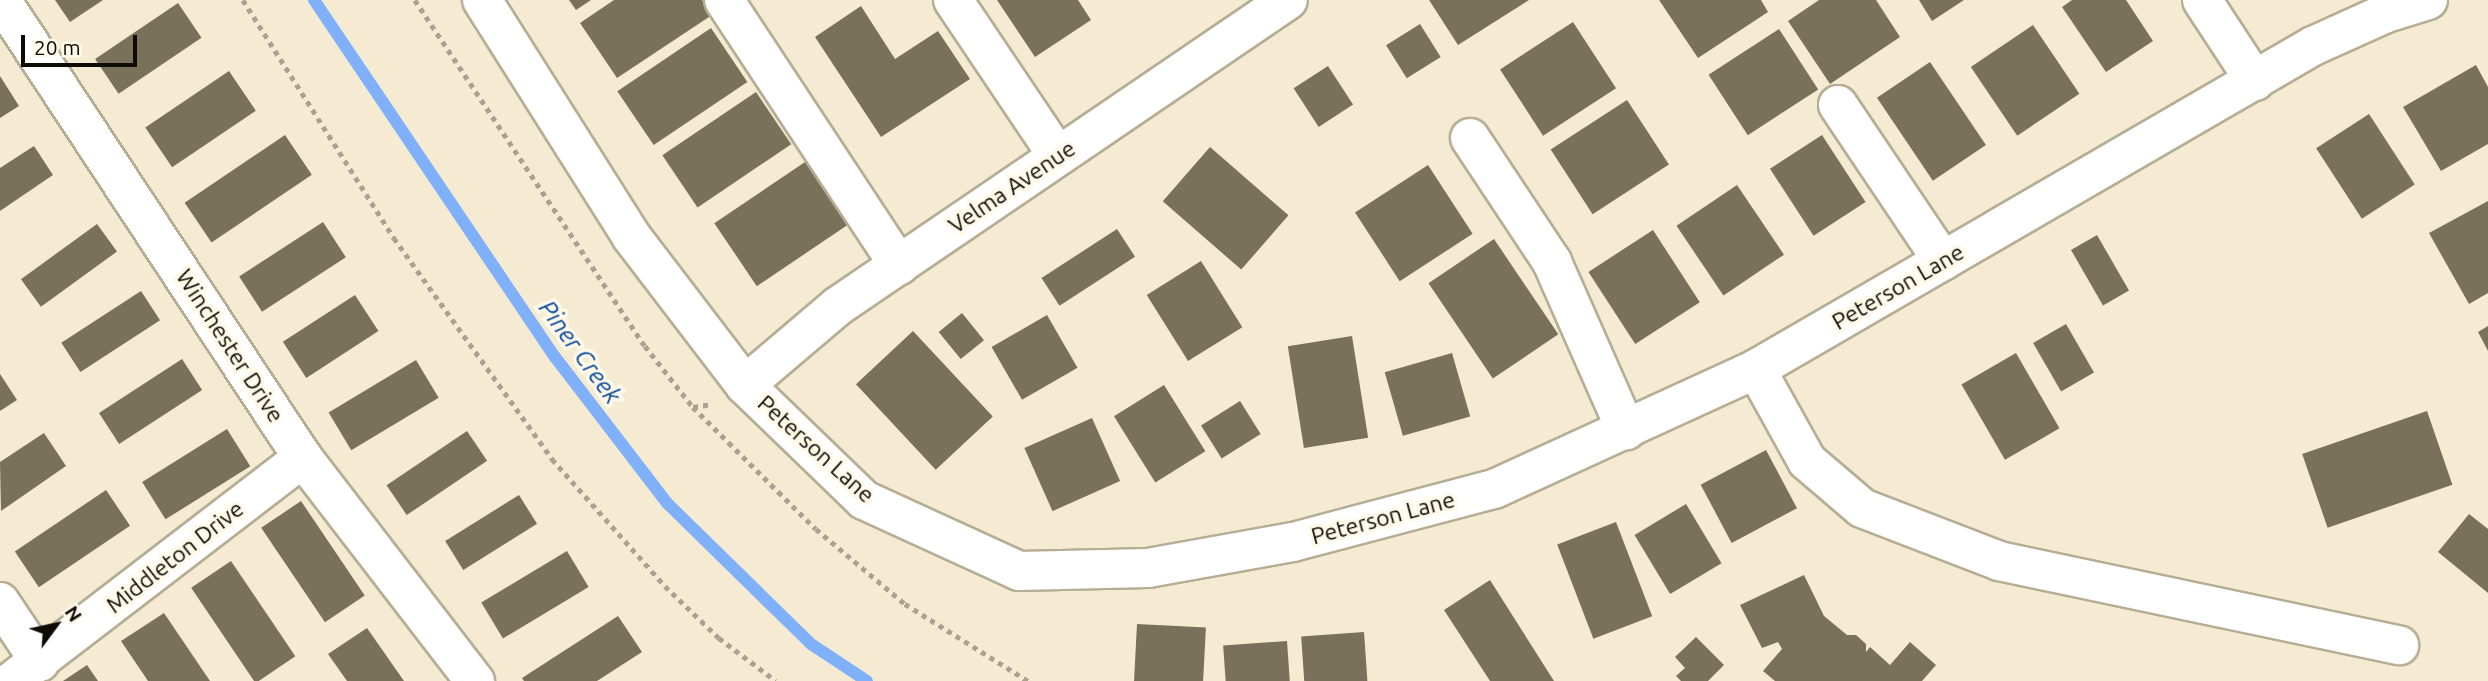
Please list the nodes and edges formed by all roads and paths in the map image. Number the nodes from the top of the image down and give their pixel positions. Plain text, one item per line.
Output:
1 (1, 0) edge
2 (243, 0) edge
3 (482, 0) edge
4 (724, 0) edge
5 (953, 0) edge
6 (1288, 0) edge
7 (2202, 0) edge
8 (2428, 0) edge
9 (2255, 81) junction
10 (1838, 105) dead end
11 (1470, 138) dead end
12 (1058, 156) junction
13 (1943, 261) junction
14 (899, 265) junction
15 (1756, 369) junction
16 (745, 385) junction
17 (1626, 430) junction
18 (303, 458) junction
19 (0, 602) edge
20 (2399, 645) dead end
21 (26, 671) edge
22 (475, 681) edge
23 (776, 681) edge

1 - 18 street, Winchester Drive
2 - 23 path
3 - 16 street, Peterson Lane
4 - 14 street
5 - 12 street
6 - 12 street, Velma Avenue
7 - 9 street
8 - 9 street, Peterson Lane
9 - 13 street, Peterson Lane
10 - 13 street
11 - 17 street
12 - 14 street, Velma Avenue
13 - 15 street, Peterson Lane
14 - 16 street, Velma Avenue
15 - 17 street, Peterson Lane
15 - 20 street
16 - 17 street, Peterson Lane
18 - 21 street, Middleton Drive
18 - 22 street, Winchester Drive
19 - 21 street

